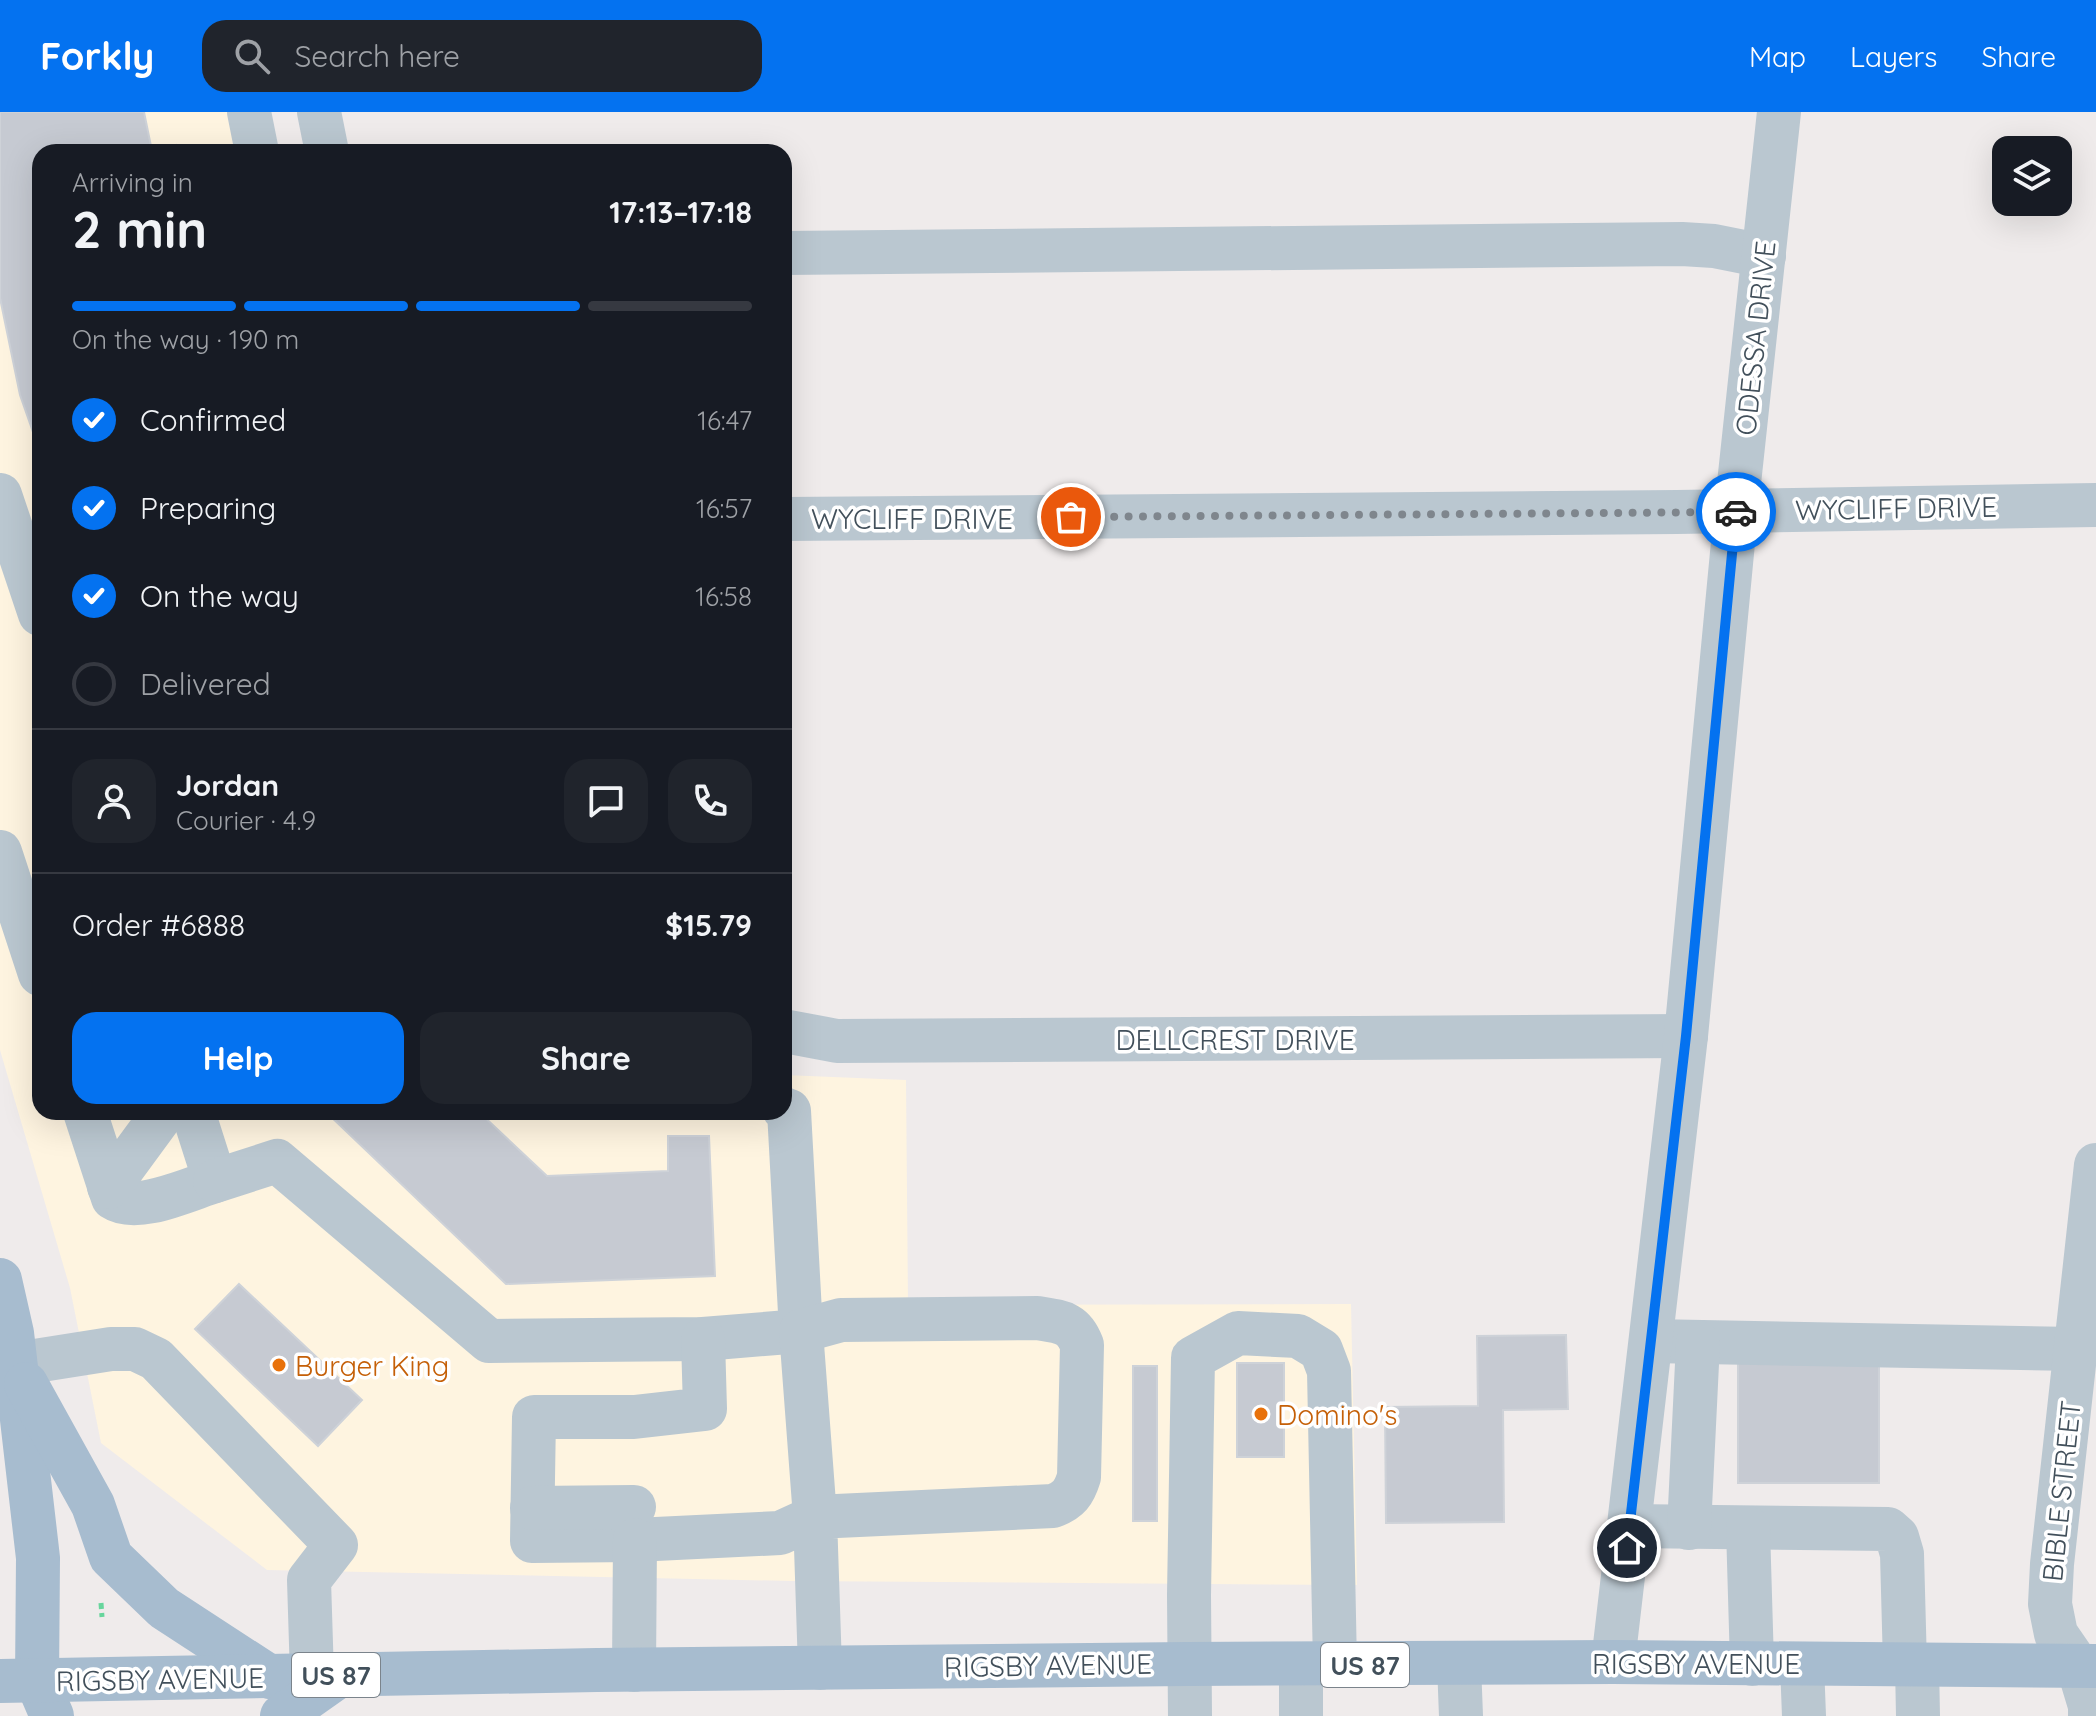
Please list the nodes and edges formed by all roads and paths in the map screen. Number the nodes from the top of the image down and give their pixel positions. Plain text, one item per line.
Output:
1 (249, 112) edge
2 (319, 112) edge
3 (1779, 112) edge
4 (255, 144) edge
5 (325, 144) edge
6 (792, 253) edge
7 (1764, 256) junction
8 (0, 495) edge
9 (2096, 505) edge
10 (1736, 511) junction
11 (792, 519) edge
12 (32, 590) edge
13 (0, 852) edge
14 (28, 960) edge
15 (792, 1033) edge
16 (1686, 1036) junction
17 (88, 1120) edge
18 (158, 1120) edge
19 (196, 1120) edge
20 (789, 1120) edge
21 (2096, 1165) edge
22 (215, 1181) junction
23 (109, 1187) junction
24 (0, 1280) edge
25 (2084, 1324) edge
26 (801, 1331) junction
27 (703, 1339) junction
28 (1651, 1341) junction
29 (1698, 1343) junction
30 (16, 1364) junction
31 (29, 1477) junction
32 (0, 1509) edge
33 (815, 1517) junction
34 (634, 1523) junction
35 (1629, 1526) junction
36 (1689, 1528) junction
37 (1748, 1528) junction
38 (101, 1602) dead end
39 (102, 1617) dead end
40 (1613, 1662) junction
41 (1188, 1664) junction
42 (1459, 1664) junction
43 (1752, 1664) junction
44 (1802, 1664) junction
45 (1318, 1665) junction
46 (1911, 1665) junction
47 (2087, 1666) edge
48 (820, 1668) junction
49 (634, 1670) junction
50 (301, 1686) edge
51 (26, 1699) edge
52 (1190, 1716) edge
53 (1301, 1716) edge
54 (1461, 1716) edge
55 (1804, 1716) edge
56 (1918, 1716) edge
57 (2090, 1716) edge

1 - 4 street
2 - 5 street
3 - 7 street, ODESSA DRIVE
6 - 7 street
7 - 10 street, ODESSA DRIVE
8 - 12 street
9 - 10 street, WYCLIFF DRIVE
10 - 11 street, WYCLIFF DRIVE
10 - 16 street, ODESSA DRIVE
13 - 14 street
15 - 16 street, DELLCREST DRIVE
16 - 28 street, ODESSA DRIVE
17 - 23 street
18 - 23 street
19 - 22 street
20 - 26 street
21 - 25 street, BIBLE STREET
22 - 23 street
22 - 27 street
24 - 30 main road
25 - 29 street
25 - 47 street, BIBLE STREET
26 - 27 street
26 - 33 street
26 - 33 street
27 - 34 street
28 - 29 street
28 - 35 street, ODESSA DRIVE
29 - 36 street
30 - 31 main road
30 - 50 main road
30 - 50 street
31 - 32 main road
31 - 51 main road
33 - 34 street
33 - 48 street
34 - 49 street
35 - 36 street
35 - 40 street, ODESSA DRIVE
36 - 37 street
37 - 43 street
37 - 46 street
38 - 39 path
40 - 42 main road, RIGSBY AVENUE / US 87
40 - 43 main road, RIGSBY AVENUE / US 87
41 - 45 main road, RIGSBY AVENUE / US 87
41 - 45 street
41 - 48 main road, RIGSBY AVENUE / US 87
41 - 52 street
42 - 45 main road, RIGSBY AVENUE / US 87
42 - 54 street
43 - 44 main road, RIGSBY AVENUE / US 87
44 - 46 main road, RIGSBY AVENUE / US 87
44 - 55 street
45 - 53 street
46 - 47 main road, RIGSBY AVENUE / US 87
46 - 56 street
47 - 57 street, BIBLE STREET
48 - 49 main road, RIGSBY AVENUE / US 87
49 - 50 main road, RIGSBY AVENUE / US 87
50 - 51 main road, RIGSBY AVENUE / US 87

